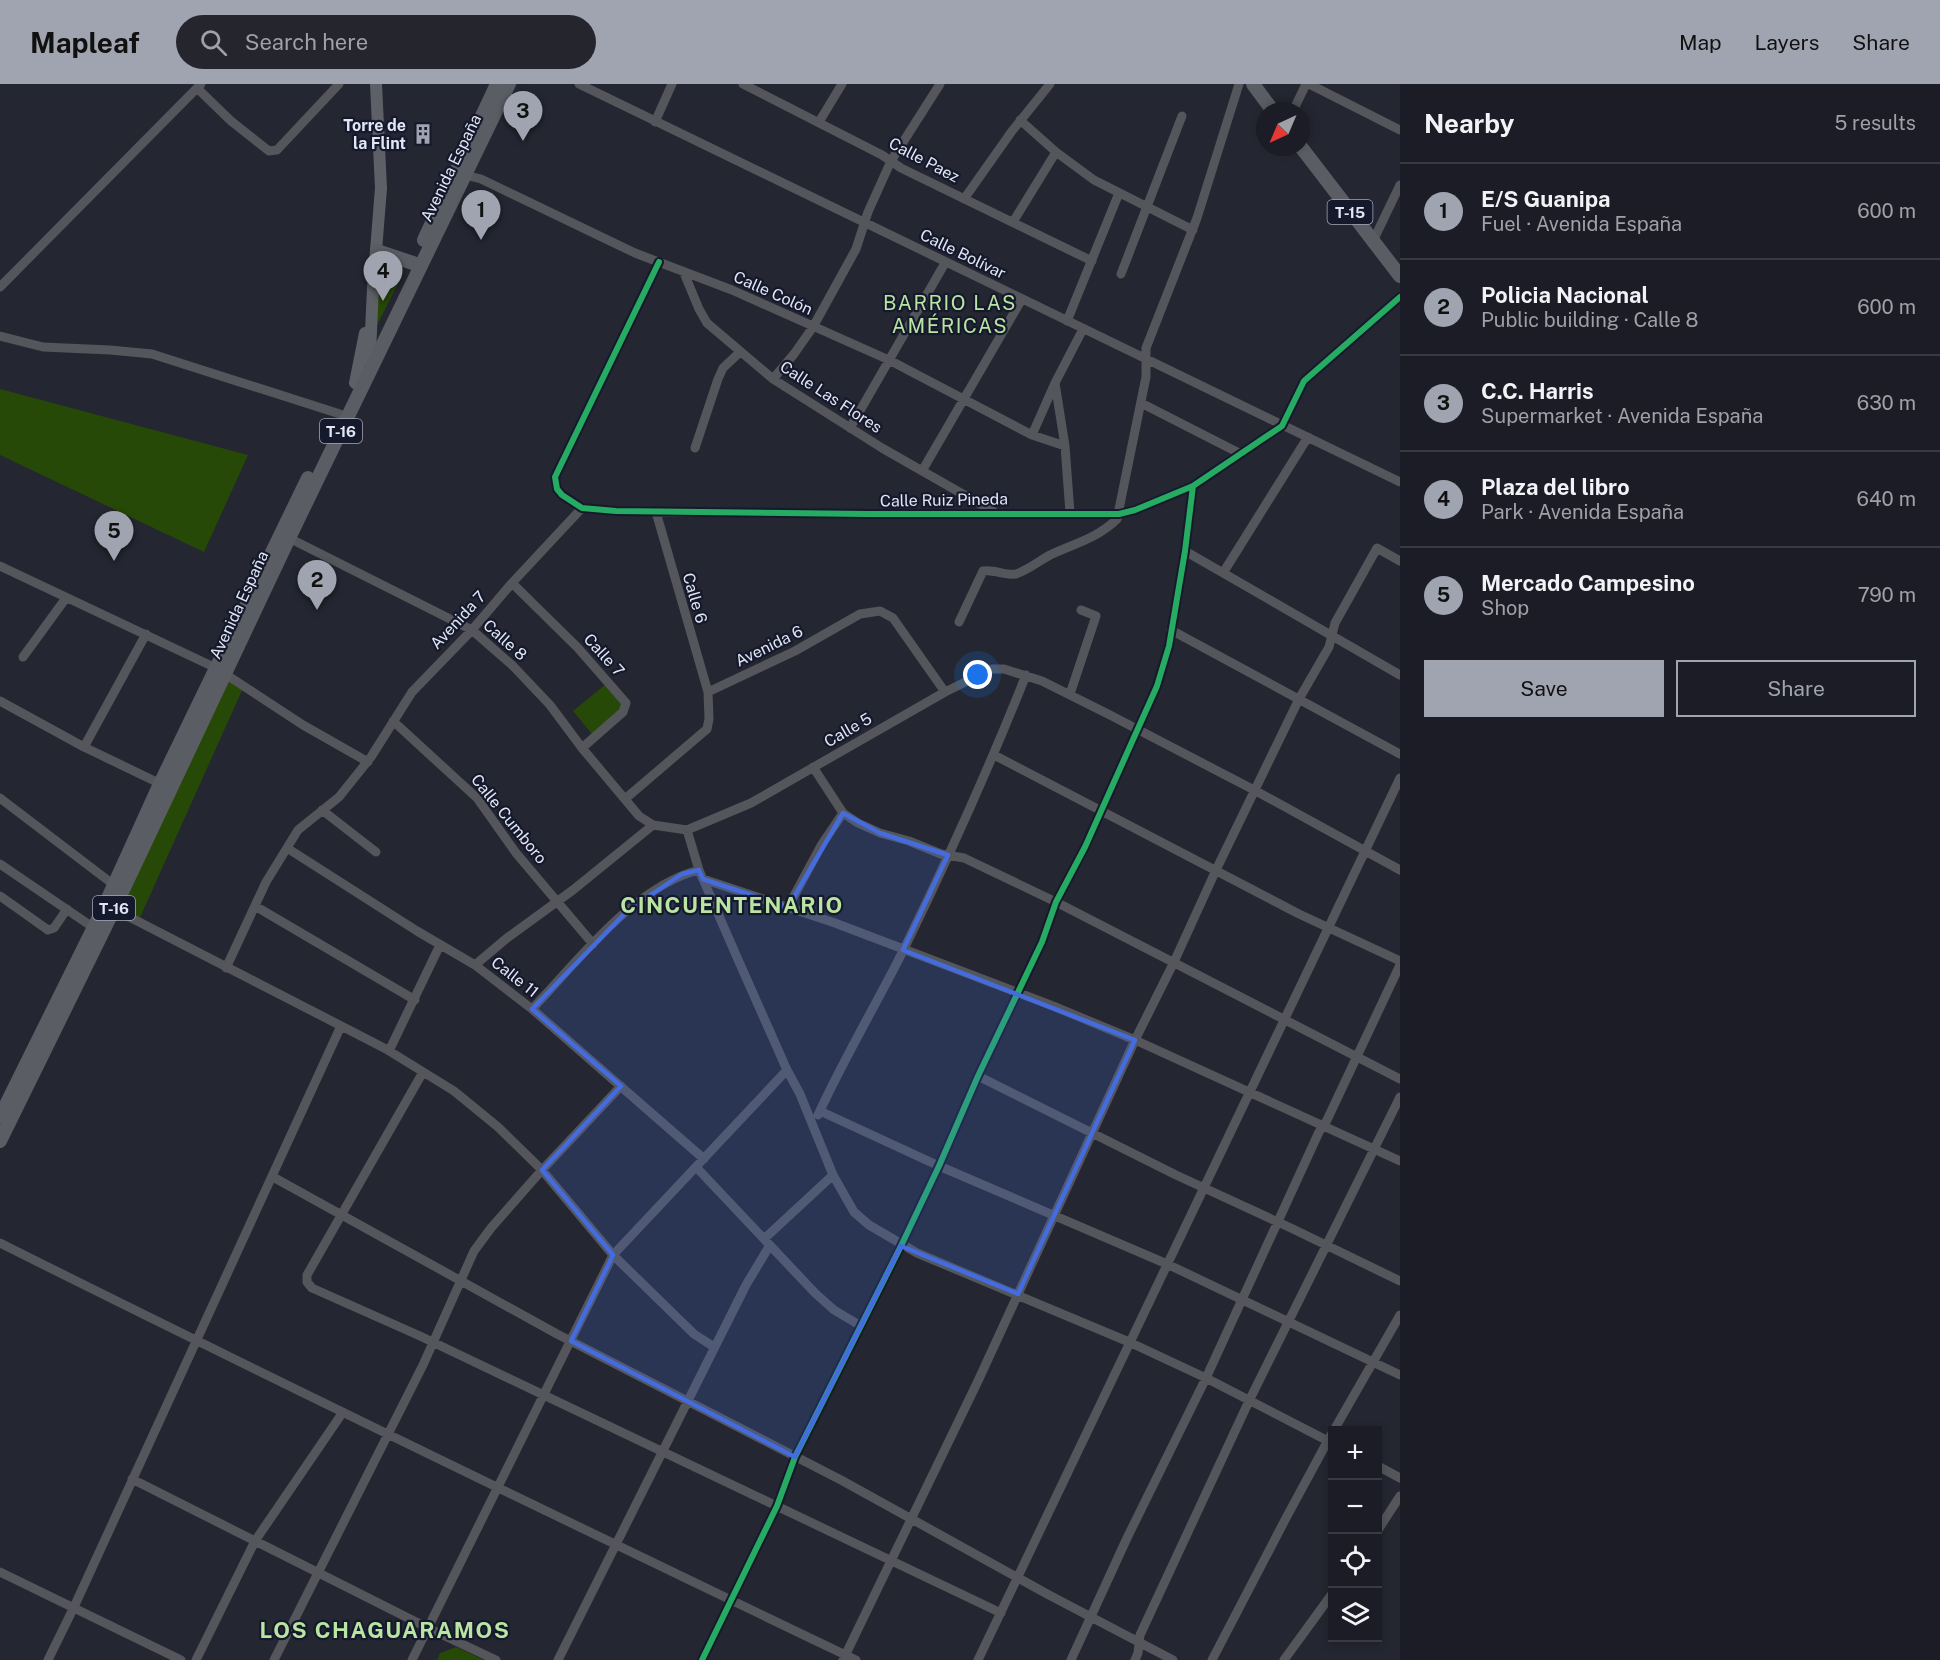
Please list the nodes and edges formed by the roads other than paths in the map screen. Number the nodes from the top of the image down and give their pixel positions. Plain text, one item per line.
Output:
1 (338, 84) edge
2 (376, 84) edge
3 (496, 84) edge
4 (509, 84) edge
5 (579, 84) edge
6 (672, 84) edge
7 (743, 84) edge
8 (840, 84) edge
9 (940, 84) edge
10 (1050, 84) edge
11 (1239, 84) edge
12 (1252, 84) edge
13 (1308, 84) edge
14 (199, 86) edge
15 (1266, 102) edge
16 (1298, 102) edge
17 (1182, 116) dead end
18 (1020, 120) junction
19 (655, 122) junction
20 (819, 122) junction
21 (1400, 130) edge
22 (1056, 152) junction
23 (1308, 156) edge
24 (891, 161) junction
25 (465, 175) junction
26 (1400, 186) edge
27 (1119, 193) junction
28 (964, 199) junction
29 (1396, 205) edge
30 (1147, 207) junction
31 (1012, 222) junction
32 (865, 223) junction
33 (1193, 230) junction
34 (1373, 241) junction
35 (377, 251) junction
36 (1092, 261) junction
37 (659, 262) junction
38 (413, 263) junction
39 (945, 263) junction
40 (684, 273) junction
41 (1121, 274) dead end
42 (1400, 276) edge
43 (0, 287) edge
44 (373, 288) junction
45 (1400, 297) edge
46 (1022, 299) junction
47 (1067, 321) junction
48 (813, 327) junction
49 (1083, 329) junction
50 (0, 336) edge
51 (370, 352) junction
52 (740, 352) junction
53 (889, 360) junction
54 (1145, 360) junction
55 (371, 370) junction
56 (773, 379) junction
57 (355, 383) junction
58 (1055, 383) junction
59 (963, 399) junction
60 (1142, 403) junction
61 (340, 414) junction
62 (1282, 426) junction
63 (850, 428) junction
64 (1032, 435) junction
65 (1308, 437) junction
66 (1065, 446) junction
67 (695, 448) dead end
68 (1241, 454) junction
69 (922, 471) junction
70 (1400, 482) edge
71 (1193, 486) junction
72 (582, 508) junction
73 (656, 512) junction
74 (995, 513) junction
75 (1070, 513) junction
76 (1119, 514) junction
77 (289, 538) junction
78 (1185, 551) junction
79 (1400, 561) edge
80 (0, 566) edge
81 (1223, 573) junction
82 (512, 583) junction
83 (66, 598) junction
84 (1081, 610) dead end
85 (959, 622) dead end
86 (472, 630) junction
87 (1171, 630) junction
88 (146, 634) junction
89 (1332, 637) junction
90 (23, 657) dead end
91 (221, 671) junction
92 (1026, 675) junction
93 (1400, 675) edge
94 (708, 692) junction
95 (945, 692) junction
96 (1070, 694) junction
97 (1299, 699) junction
98 (0, 701) edge
99 (393, 721) junction
100 (1138, 730) junction
101 (84, 747) junction
102 (582, 748) junction
103 (1400, 754) edge
104 (994, 755) junction
105 (368, 762) junction
106 (813, 767) junction
107 (1400, 778) edge
108 (165, 786) junction
109 (1256, 791) junction
110 (0, 798) edge
111 (625, 799) junction
112 (322, 810) junction
113 (1101, 810) junction
114 (843, 813) junction
115 (653, 825) junction
116 (687, 830) junction
117 (287, 848) junction
118 (1364, 851) junction
119 (376, 852) dead end
120 (948, 855) junction
121 (0, 864) edge
122 (699, 870) junction
123 (1216, 870) junction
124 (1400, 870) edge
125 (703, 879) junction
126 (114, 885) junction
127 (0, 896) edge
128 (557, 902) junction
129 (1056, 902) junction
130 (255, 906) junction
131 (109, 907) junction
132 (788, 907) junction
133 (67, 909) junction
134 (94, 928) junction
135 (1327, 928) junction
136 (593, 944) junction
137 (440, 945) junction
138 (903, 950) junction
139 (1174, 962) junction
140 (1400, 963) edge
141 (475, 965) junction
142 (226, 968) junction
143 (1016, 992) junction
144 (415, 1000) junction
145 (532, 1009) junction
146 (1284, 1018) junction
147 (341, 1026) junction
148 (1135, 1040) junction
149 (389, 1051) junction
150 (1358, 1056) junction
151 (787, 1070) junction
152 (423, 1072) junction
153 (978, 1076) junction
154 (1400, 1079) edge
155 (621, 1086) junction
156 (1249, 1092) junction
157 (1400, 1097) edge
158 (820, 1112) junction
159 (0, 1117) edge
160 (1323, 1125) junction
161 (813, 1126) junction
162 (1092, 1134) junction
163 (0, 1141) edge
164 (1374, 1149) junction
165 (704, 1158) junction
166 (1400, 1161) edge
167 (939, 1166) junction
168 (696, 1167) junction
169 (542, 1170) junction
170 (833, 1175) junction
171 (273, 1177) junction
172 (1203, 1188) junction
173 (343, 1214) junction
174 (1054, 1215) junction
175 (1278, 1222) junction
176 (767, 1242) junction
177 (0, 1243) edge
178 (1327, 1245) junction
179 (902, 1246) junction
180 (613, 1255) junction
181 (1167, 1264) junction
182 (461, 1281) junction
183 (1400, 1281) edge
184 (1018, 1294) junction
185 (1242, 1299) junction
186 (1400, 1315) edge
187 (1288, 1321) junction
188 (861, 1326) junction
189 (195, 1341) junction
190 (571, 1341) junction
191 (1129, 1341) junction
192 (434, 1343) junction
193 (714, 1347) junction
194 (1373, 1362) junction
195 (1400, 1375) edge
196 (1206, 1378) junction
197 (543, 1397) junction
198 (1249, 1401) junction
199 (687, 1402) junction
200 (343, 1412) junction
201 (1338, 1426) edge
202 (390, 1434) junction
203 (1328, 1435) edge
204 (1328, 1444) edge
205 (662, 1452) junction
206 (795, 1457) junction
207 (1382, 1469) edge
208 (1400, 1478) edge
209 (132, 1479) junction
210 (497, 1489) junction
211 (1400, 1496) edge
212 (777, 1506) junction
213 (912, 1520) junction
214 (1382, 1523) edge
215 (255, 1541) junction
216 (615, 1545) junction
217 (892, 1561) junction
218 (0, 1572) edge
219 (318, 1573) junction
220 (1017, 1578) junction
221 (731, 1600) junction
222 (1328, 1600) edge
223 (74, 1607) junction
224 (1000, 1613) junction
225 (1091, 1617) junction
226 (428, 1628) junction
227 (1139, 1642) junction
228 (844, 1658) edge
229 (48, 1660) edge
230 (181, 1660) edge
231 (196, 1660) edge
232 (274, 1660) edge
233 (412, 1660) edge
234 (496, 1660) edge
235 (558, 1660) edge
236 (702, 1660) edge
237 (856, 1660) edge
238 (978, 1660) edge
239 (1071, 1660) edge
240 (1135, 1660) edge
241 (1173, 1660) edge
242 (1212, 1660) edge
243 (1284, 1660) edge

1 - 14 street
2 - 35 main road
3 - 38 highway, Avenida España / T-16
4 - 25 highway, Avenida España / T-16
5 - 19 street, Calle Bolívar
6 - 19 street
7 - 20 street, Calle Paez
8 - 20 street
9 - 24 street
10 - 18 street
11 - 33 street
12 - 15 highway
13 - 16 street
13 - 21 street
14 - 43 street
17 - 30 street
18 - 22 street
18 - 28 street
19 - 32 street, Calle Bolívar
20 - 24 street, Calle Paez
22 - 27 street
22 - 31 street
23 - 34 highway, T-15
24 - 28 street, Calle Paez
24 - 32 street
25 - 37 street, Calle Colón
25 - 55 highway, Avenida España / T-16
26 - 29 street
27 - 30 street
27 - 36 street
28 - 31 street, Calle Paez
29 - 34 street
30 - 33 street
30 - 41 street
31 - 36 street, Calle Paez
32 - 39 street, Calle Bolívar
32 - 48 street
33 - 54 street
34 - 42 highway, T-15
35 - 38 highway
35 - 44 main road
36 - 47 street
37 - 40 street, Calle Colón
37 - 72 street
38 - 51 highway, Avenida España / T-16
39 - 46 street, Calle Bolívar
39 - 53 street
40 - 48 street, Calle Colón
40 - 52 street, Calle Las Flores
44 - 51 main road
44 - 57 main road, T-16
45 - 62 street
46 - 47 street, Calle Bolívar
46 - 59 street
47 - 49 street, Calle Bolívar
48 - 53 street, Calle Colón
48 - 56 street
49 - 54 street, Calle Bolívar
49 - 58 street
50 - 61 street
51 - 55 main road
51 - 57 highway, Avenida España / T-16
52 - 56 street, Calle Las Flores
52 - 67 street
53 - 59 street, Calle Colón
53 - 63 street
54 - 60 street
54 - 62 street, Calle Bolívar
55 - 77 highway, Avenida España / T-16
56 - 63 street, Calle Las Flores
57 - 61 highway, Avenida España / T-16
58 - 64 street
58 - 66 street
59 - 64 street, Calle Colón
59 - 69 street
60 - 68 street
60 - 76 street
61 - 91 highway, Avenida España / T-16
62 - 65 street, Calle Bolívar
62 - 68 street, Calle Ruiz Pineda
63 - 69 street, Calle Las Flores
64 - 66 street, Calle Colón
65 - 70 street, Calle Bolívar
65 - 81 street
66 - 75 street
68 - 71 street, Calle Ruiz Pineda
69 - 74 street, Calle Las Flores
71 - 76 street, Calle Ruiz Pineda
71 - 78 street
72 - 73 street, Calle Ruiz Pineda
72 - 82 street, Avenida 7
73 - 74 street, Calle Ruiz Pineda
73 - 94 street, Calle 6
74 - 75 street, Calle Ruiz Pineda
75 - 76 street, Calle Ruiz Pineda
76 - 85 street
77 - 86 street, Calle 8
77 - 91 highway, Avenida España / T-16
78 - 81 street
78 - 87 street
79 - 89 street
80 - 83 street
81 - 89 street
82 - 86 street, Avenida 7
82 - 102 street, Calle 7
83 - 88 street
83 - 90 street
84 - 96 street
86 - 99 street, Avenida 7
86 - 102 street, Calle 8
87 - 97 street
87 - 100 street
88 - 91 street
88 - 101 street
89 - 93 street
89 - 97 street
91 - 105 street
91 - 108 highway, Avenida España / T-16
92 - 95 street, Calle 5
92 - 96 street, Calle 5
92 - 104 street
94 - 95 street, Avenida 6
94 - 111 street
95 - 106 street, Calle 5
96 - 100 street, Calle 5
97 - 103 street
97 - 109 street
98 - 101 street
99 - 105 street, Avenida 7
99 - 128 street, Calle Cumboro
100 - 109 street, Calle 5
100 - 113 street
101 - 108 street
102 - 111 street, Calle 8
104 - 113 street
104 - 120 street
105 - 112 street, Avenida 7
106 - 114 street
106 - 116 street, Calle 5
107 - 118 street
108 - 126 highway, Avenida España / T-16
108 - 131 highway, Avenida España / T-16
109 - 118 street, Calle 5
109 - 123 street
110 - 126 street
111 - 115 street, Calle 8
112 - 117 street, Avenida 7
112 - 119 street
113 - 123 street
113 - 129 street
114 - 120 street
114 - 132 street
115 - 116 street
115 - 128 street
116 - 122 street
117 - 130 street, Avenida 7
117 - 137 street, Calle 11
118 - 124 street, Calle 5
118 - 135 street
120 - 129 street
120 - 138 street
121 - 133 street
122 - 125 street
122 - 136 street
123 - 135 street
123 - 139 street
125 - 132 street
125 - 151 street
126 - 131 highway, Avenida España / T-16
127 - 133 street
128 - 136 street, Calle Cumboro
128 - 141 street
129 - 139 street
129 - 143 street
130 - 142 street, Avenida 7
130 - 144 street
131 - 134 highway, Avenida España / T-16
131 - 142 street
131 - 163 highway, Avenida España / T-16
132 - 138 street
133 - 134 street
134 - 159 highway, Avenida España / T-16
135 - 140 street
135 - 146 street
136 - 145 street
137 - 141 street, Calle 11
137 - 144 street
138 - 143 street
138 - 158 street
139 - 146 street
139 - 148 street
140 - 150 street
141 - 145 street, Calle 11
142 - 147 street
143 - 148 street
143 - 153 street
144 - 149 street
145 - 155 street, Calle 11
146 - 150 street
146 - 156 street
147 - 149 street
147 - 171 street
148 - 156 street
148 - 162 street
149 - 152 street
150 - 154 street
150 - 160 street
151 - 161 street
151 - 165 street
152 - 169 street
152 - 173 street
153 - 162 street
153 - 167 street
155 - 165 street, Calle 11
155 - 169 street
156 - 160 street
156 - 172 street
157 - 164 street
158 - 161 street
158 - 167 street
160 - 164 street
160 - 175 street
161 - 170 street
162 - 172 street
162 - 174 street
164 - 166 street
164 - 178 street
165 - 168 street
167 - 174 street
167 - 179 street
168 - 176 street
168 - 180 street
169 - 180 street
169 - 182 street
170 - 176 street
170 - 179 street
171 - 173 street
171 - 189 street
172 - 175 street
172 - 181 street
173 - 182 street
173 - 192 street
174 - 181 street
174 - 184 street
175 - 178 street
175 - 185 street
176 - 188 street
176 - 193 street
177 - 189 street
178 - 183 street
178 - 187 street
179 - 184 street
179 - 188 street
180 - 190 street
180 - 193 street
181 - 185 street
181 - 191 street
182 - 190 street
182 - 192 street
184 - 191 street
184 - 213 street
185 - 187 street
185 - 196 street
186 - 194 street
187 - 194 street
187 - 198 street
188 - 206 street
189 - 200 street
189 - 209 street
190 - 197 street
190 - 199 street
191 - 196 street
191 - 220 street
192 - 197 street
192 - 202 street
193 - 199 street
194 - 195 street
194 - 201 street
196 - 198 street
196 - 225 street
197 - 205 street
197 - 210 street
198 - 203 street
198 - 227 street
199 - 205 street
199 - 206 street
200 - 202 street
200 - 215 street
202 - 210 street
202 - 219 street
204 - 242 street
205 - 212 street
205 - 216 street
206 - 212 street
206 - 213 street
207 - 208 street
209 - 215 street
209 - 223 street
210 - 216 street
210 - 226 street
211 - 214 street
212 - 217 street
212 - 221 street
213 - 217 street
213 - 220 street
215 - 219 street
215 - 231 street
216 - 221 street
216 - 235 street
217 - 224 street
217 - 228 street
218 - 223 street
219 - 226 street
219 - 232 street
220 - 224 street
220 - 225 street
221 - 228 street
221 - 236 street
222 - 243 street
223 - 229 street
223 - 230 street
224 - 238 street
225 - 227 street
225 - 239 street
226 - 233 street
226 - 234 street
227 - 240 street
227 - 241 street
228 - 237 street

